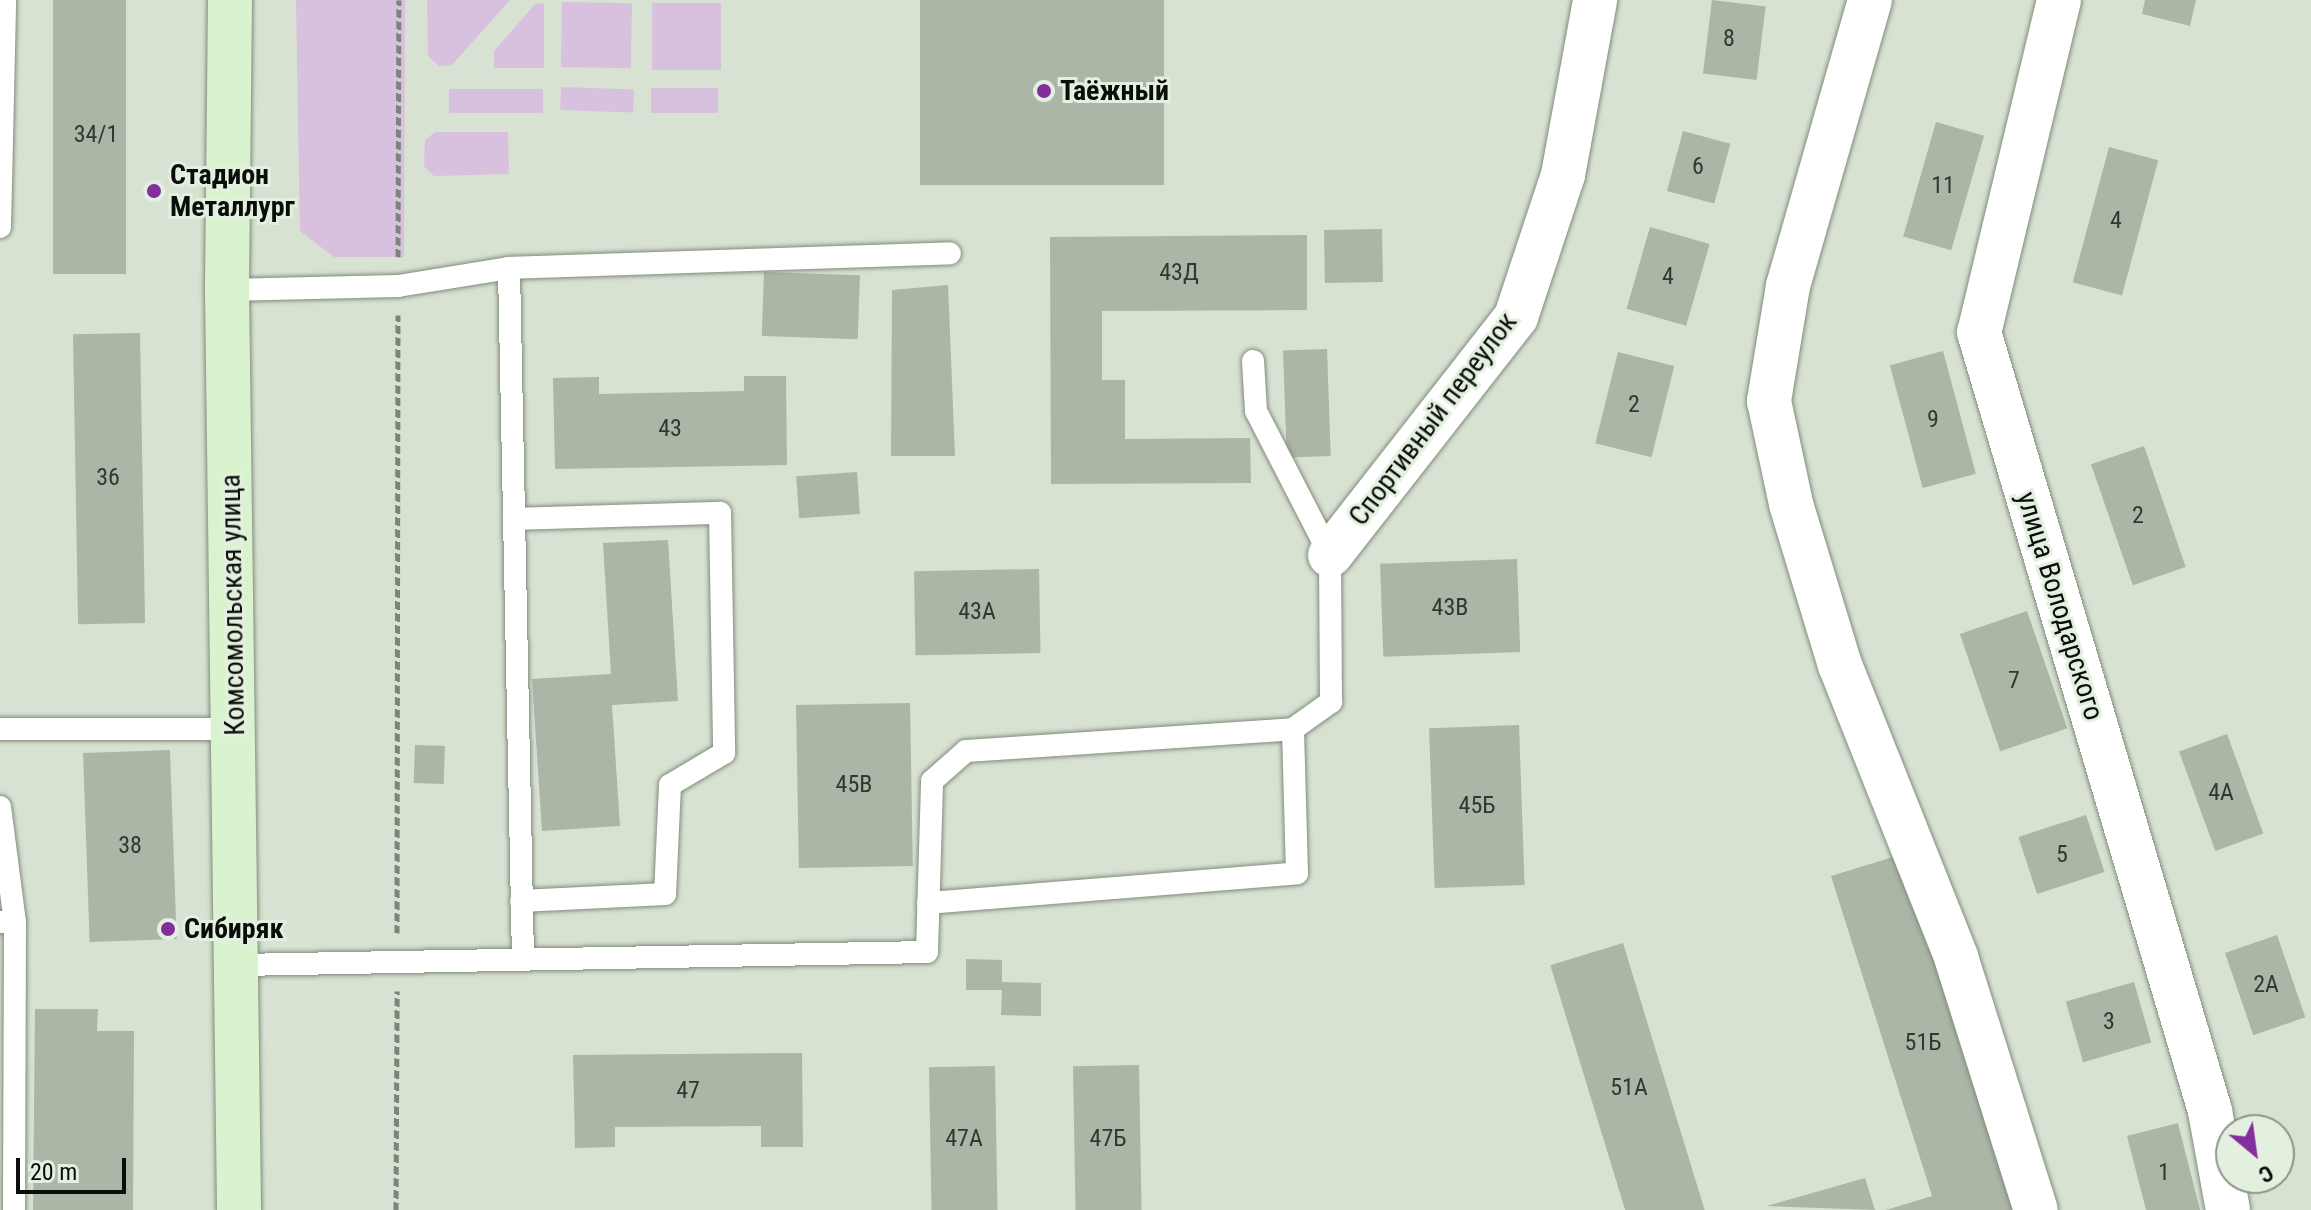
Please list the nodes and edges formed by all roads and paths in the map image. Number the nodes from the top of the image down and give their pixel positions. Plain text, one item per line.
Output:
1 (5, 0) edge
2 (230, 0) edge
3 (399, 0) edge
4 (1595, 0) edge
5 (1870, 0) edge
6 (2059, 0) edge
7 (0, 227) edge
8 (950, 253) dead end
9 (509, 268) junction
10 (398, 286) junction
11 (227, 290) junction
12 (1253, 361) dead end
13 (514, 519) junction
14 (1330, 555) junction
15 (0, 729) edge
16 (236, 729) junction
17 (1293, 729) junction
18 (0, 807) edge
19 (521, 901) junction
20 (928, 903) junction
21 (8, 922) edge
22 (523, 959) junction
23 (397, 961) junction
24 (239, 965) junction
25 (14, 1210) edge
26 (239, 1210) edge
27 (396, 1210) edge
28 (2036, 1210) edge
29 (2228, 1210) edge

1 - 7 lane
2 - 11 main road, Комсомольская улица
3 - 10 path
4 - 14 street, Спортивный переулок
5 - 28 street
6 - 29 street, улица Володарского
8 - 9 lane
9 - 10 lane
9 - 13 lane
10 - 11 lane
10 - 23 path
11 - 16 main road, Комсомольская улица
12 - 14 lane
13 - 19 lane
13 - 19 lane
14 - 17 lane
15 - 16 lane
16 - 24 main road, Комсомольская улица
17 - 20 lane
17 - 20 lane
18 - 21 lane
19 - 22 lane
20 - 22 lane
21 - 25 lane
22 - 23 lane
23 - 24 lane
23 - 27 path
24 - 26 main road, Комсомольская улица

